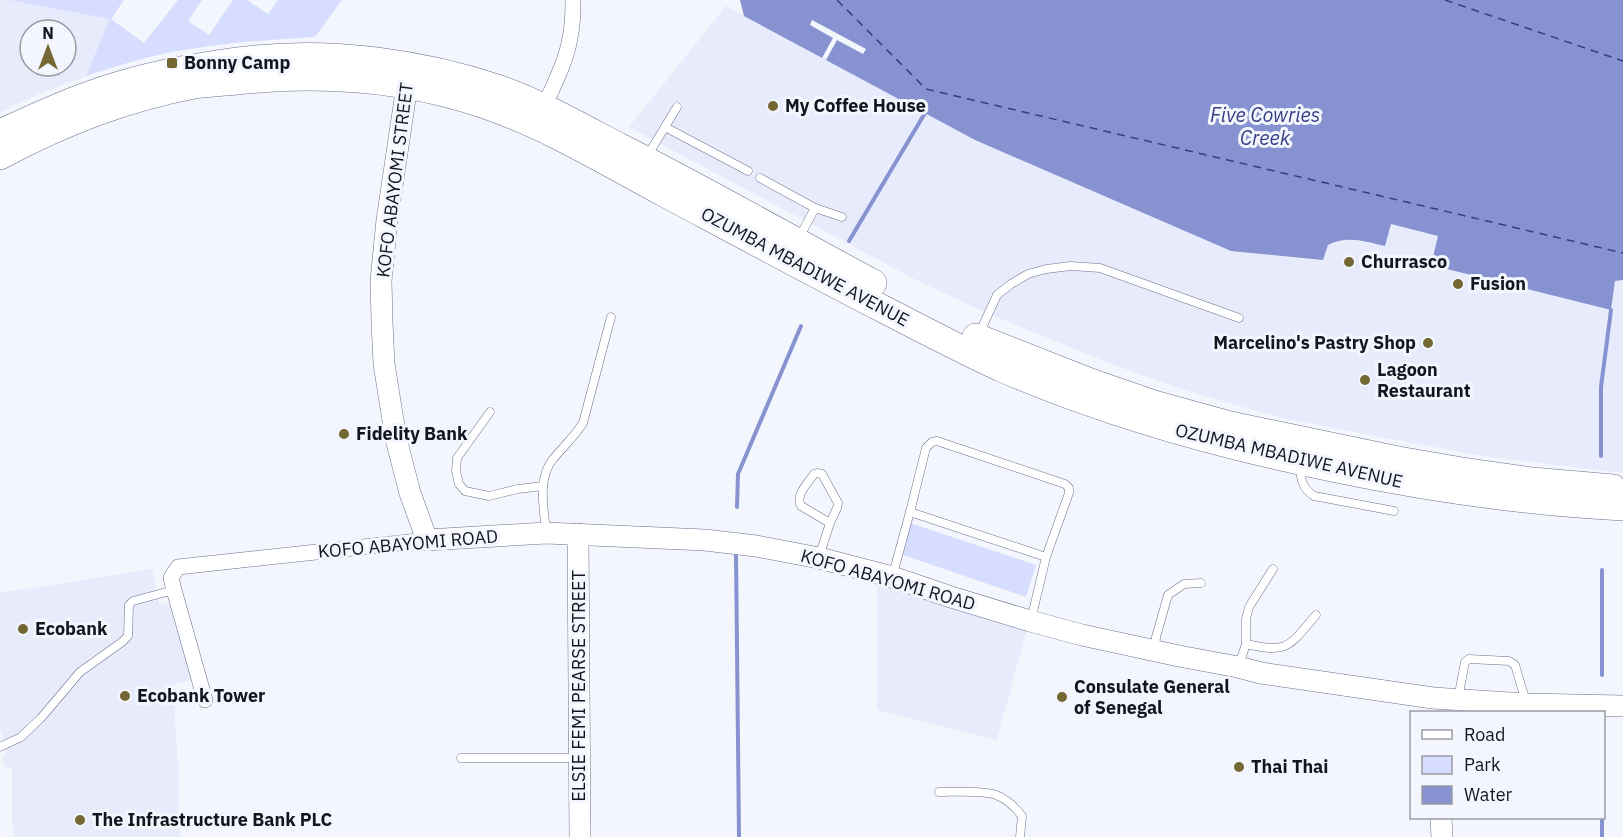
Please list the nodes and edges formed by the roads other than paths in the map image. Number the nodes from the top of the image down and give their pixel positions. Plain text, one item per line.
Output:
1 (573, 0) edge
2 (409, 76) junction
3 (677, 108) dead end
4 (540, 117) junction
5 (665, 127) junction
6 (0, 133) edge
7 (0, 156) edge
8 (645, 159) junction
9 (748, 171) dead end
10 (760, 178) dead end
11 (815, 208) junction
12 (842, 217) dead end
13 (797, 242) junction
14 (611, 317) dead end
15 (1239, 318) dead end
16 (977, 338) junction
17 (490, 412) dead end
18 (1300, 462) junction
19 (543, 486) junction
20 (1623, 489) edge
21 (1623, 507) edge
22 (1394, 511) dead end
23 (910, 512) junction
24 (830, 523) junction
25 (546, 533) junction
26 (578, 534) junction
27 (427, 540) junction
28 (1046, 557) junction
29 (819, 558) junction
30 (1273, 569) dead end
31 (892, 577) junction
32 (1201, 583) dead end
33 (174, 590) junction
34 (1316, 615) dead end
35 (1030, 621) junction
36 (1246, 644) junction
37 (1154, 650) junction
38 (1238, 667) junction
39 (1458, 699) junction
40 (205, 700) dead end
41 (1527, 704) junction
42 (1434, 705) edge
43 (1623, 706) edge
44 (0, 747) edge
45 (461, 758) dead end
46 (579, 758) junction
47 (939, 792) dead end
48 (1441, 819) edge
49 (580, 837) edge
50 (1020, 837) edge
51 (1442, 837) edge

1 - 4 street
2 - 4 highway, OZUMBA MBADIWE AVENUE
2 - 6 highway, OZUMBA MBADIWE AVENUE
2 - 7 highway, OZUMBA MBADIWE AVENUE
2 - 27 street, KOFO ABAYOMI STREET
3 - 5 lane
4 - 8 highway, OZUMBA MBADIWE AVENUE
4 - 18 highway, OZUMBA MBADIWE AVENUE
5 - 8 lane
5 - 9 lane
8 - 13 highway, OZUMBA MBADIWE AVENUE
10 - 11 lane
11 - 12 lane
11 - 13 lane
13 - 16 highway, OZUMBA MBADIWE AVENUE
14 - 19 lane
15 - 16 lane
16 - 20 highway, OZUMBA MBADIWE AVENUE
17 - 19 lane
18 - 21 highway, OZUMBA MBADIWE AVENUE
18 - 22 lane
19 - 25 lane
23 - 28 lane
23 - 28 lane
23 - 31 lane
24 - 24 lane
24 - 29 lane
25 - 26 street, KOFO ABAYOMI ROAD
25 - 27 street, KOFO ABAYOMI ROAD
26 - 29 street, KOFO ABAYOMI ROAD
26 - 46 street, ELSIE FEMI PEARSE STREET
27 - 33 street, KOFO ABAYOMI ROAD
28 - 35 lane
29 - 31 street, KOFO ABAYOMI ROAD
30 - 36 lane
31 - 35 street, KOFO ABAYOMI ROAD
32 - 37 lane
33 - 40 street
33 - 44 lane
34 - 36 lane
35 - 37 street, KOFO ABAYOMI ROAD
36 - 38 lane
37 - 38 street, KOFO ABAYOMI ROAD
38 - 42 street, KOFO ABAYOMI ROAD
39 - 41 street, KOFO ABAYOMI ROAD
39 - 41 lane
39 - 42 street, KOFO ABAYOMI ROAD
41 - 43 street, KOFO ABAYOMI ROAD
45 - 46 lane
46 - 49 street, ELSIE FEMI PEARSE STREET
47 - 50 lane
48 - 51 street

